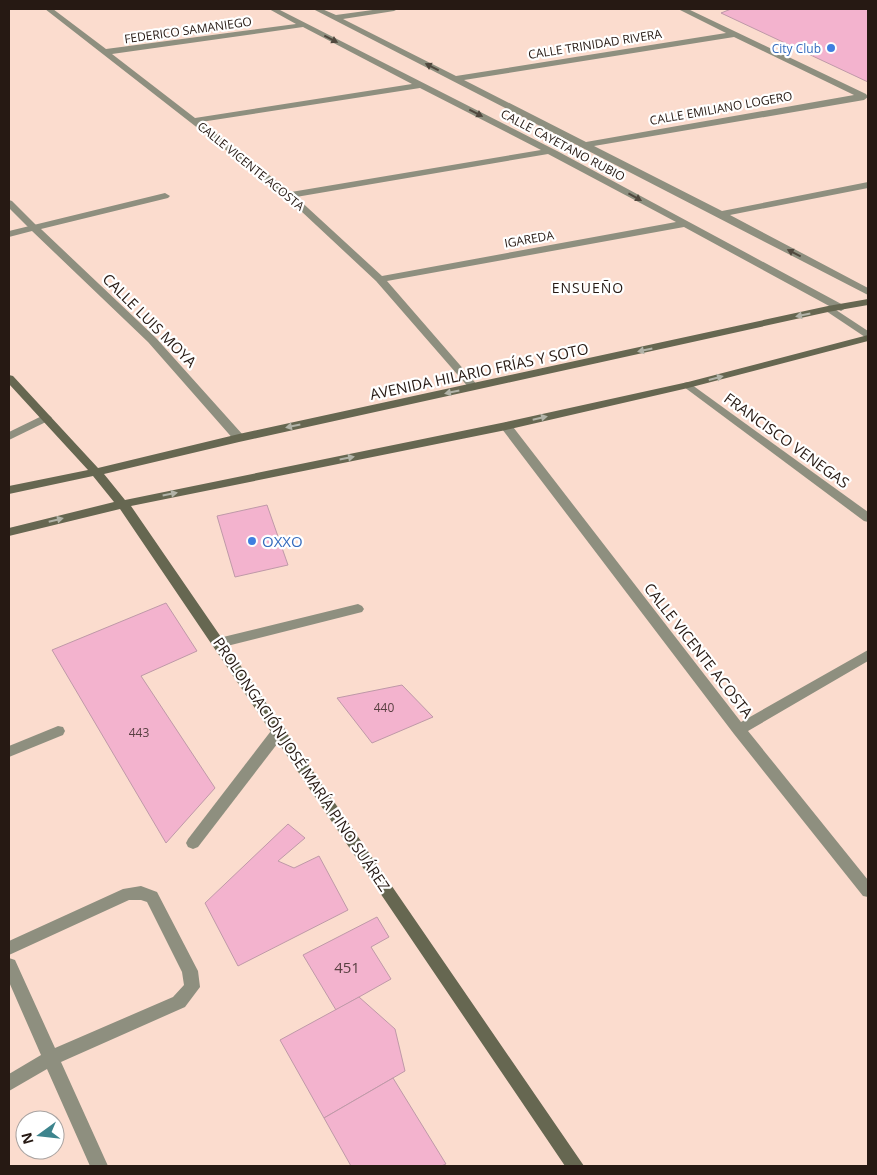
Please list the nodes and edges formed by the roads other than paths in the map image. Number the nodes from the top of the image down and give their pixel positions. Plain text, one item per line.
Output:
1 (50, 9) edge
2 (273, 9) edge
3 (317, 9) edge
4 (394, 9) edge
5 (682, 9) edge
6 (334, 18) junction
7 (304, 25) junction
8 (737, 34) junction
9 (105, 52) junction
10 (456, 79) junction
11 (420, 85) junction
12 (866, 97) edge
13 (194, 121) junction
14 (584, 145) junction
15 (548, 150) junction
16 (868, 185) edge
17 (289, 195) junction
18 (165, 196) dead end
19 (9, 203) edge
20 (721, 214) junction
21 (683, 224) junction
22 (34, 228) junction
23 (9, 234) edge
24 (380, 279) junction
25 (868, 292) edge
26 (868, 302) edge
27 (841, 308) junction
28 (828, 309) junction
29 (868, 337) edge
30 (9, 378) edge
31 (688, 385) junction
32 (474, 388) junction
33 (46, 418) junction
34 (506, 426) junction
35 (9, 436) edge
36 (239, 438) junction
37 (96, 472) junction
38 (9, 490) edge
39 (123, 504) junction
40 (868, 518) edge
41 (9, 532) edge
42 (358, 609) dead end
43 (219, 643) junction
44 (868, 655) edge
45 (739, 730) junction
46 (58, 731) dead end
47 (279, 731) junction
48 (9, 752) edge
49 (193, 843) dead end
50 (868, 891) edge
51 (9, 948) edge
52 (9, 965) edge
53 (51, 1058) junction
54 (9, 1083) edge
55 (99, 1166) edge
56 (575, 1166) edge

1 - 9 street, CALLE VICENTE ACOSTA
2 - 7 street, CALLE CAYETANO RUBIO
3 - 6 street, CALLE CAYETANO RUBIO
4 - 6 street
5 - 8 street
10 -> 6 street, CALLE CAYETANO RUBIO
7 - 9 street, FEDERICO SAMANIEGO
7 -> 11 street, CALLE CAYETANO RUBIO
8 - 10 street, CALLE TRINIDAD RIVERA
8 - 12 street
9 - 13 street, CALLE VICENTE ACOSTA
10 - 14 street, CALLE CAYETANO RUBIO
11 - 13 street
11 -> 15 street, CALLE CAYETANO RUBIO
12 - 14 street, CALLE EMILIANO LOGERO
13 - 17 street, CALLE VICENTE ACOSTA
14 - 20 street, CALLE CAYETANO RUBIO
15 - 17 street
15 -> 21 street, CALLE CAYETANO RUBIO
16 - 20 street
17 - 24 street, CALLE VICENTE ACOSTA
18 - 22 street
19 - 22 street, CALLE LUIS MOYA
25 -> 20 street, CALLE CAYETANO RUBIO
21 - 24 street, IGAREDA
21 - 27 street, CALLE CAYETANO RUBIO
22 - 23 street
22 - 36 street, CALLE LUIS MOYA
24 - 32 street, CALLE VICENTE ACOSTA
26 - 27 street, AVENIDA HILARIO FRÍAS Y SOTO
27 - 28 street, AVENIDA HILARIO FRÍAS Y SOTO
28 - 29 street
28 -> 32 street, AVENIDA HILARIO FRÍAS Y SOTO
31 -> 29 street
30 - 33 street, PROLONGACIÓN JOSÉ MARÍA PINO SUÁREZ
34 -> 31 street
31 - 40 street, FRANCISCO VENEGAS
32 -> 36 street, AVENIDA HILARIO FRÍAS Y SOTO
33 - 35 street
33 - 37 street, PROLONGACIÓN JOSÉ MARÍA PINO SUÁREZ
39 -> 34 street
34 - 45 street, CALLE VICENTE ACOSTA
36 - 37 street, AVENIDA HILARIO FRÍAS Y SOTO
37 - 38 street, AVENIDA HILARIO FRÍAS Y SOTO
37 - 39 street, PROLONGACIÓN JOSÉ MARÍA PINO SUÁREZ
41 -> 39 street
39 - 43 street, PROLONGACIÓN JOSÉ MARÍA PINO SUÁREZ
42 - 43 street
43 - 47 street, PROLONGACIÓN JOSÉ MARÍA PINO SUÁREZ
44 - 45 street
45 - 50 street, CALLE VICENTE ACOSTA
46 - 48 street
47 - 49 street
47 - 56 street, PROLONGACIÓN JOSÉ MARÍA PINO SUÁREZ
51 - 53 street
52 - 53 street
53 - 54 street
53 - 55 street

